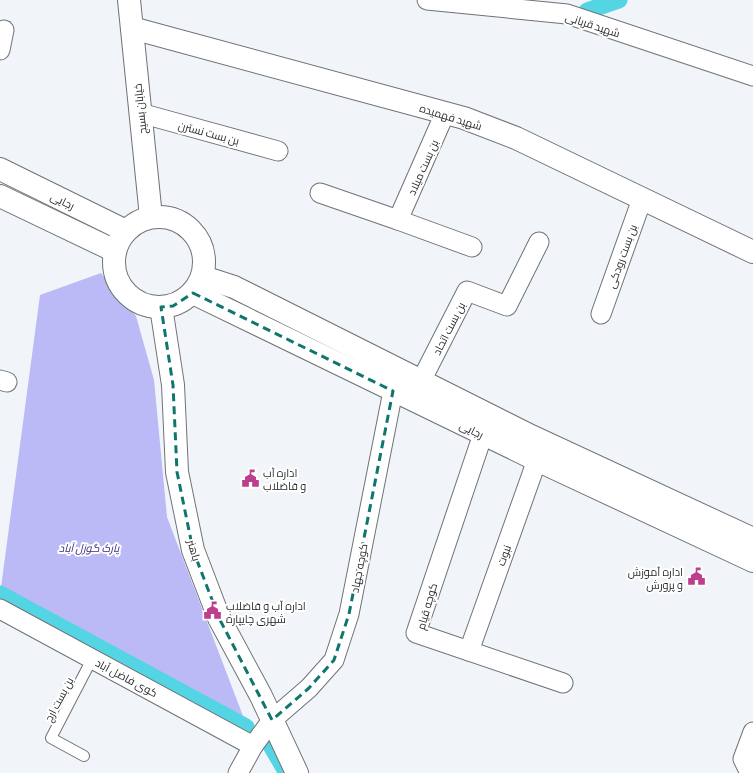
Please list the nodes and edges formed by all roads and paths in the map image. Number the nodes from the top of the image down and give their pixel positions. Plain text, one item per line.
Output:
1 (129, 0) edge
2 (427, 0) edge
3 (132, 28) junction
4 (4, 30) dead end
5 (0, 50) edge
6 (753, 76) edge
7 (140, 113) junction
8 (445, 113) junction
9 (278, 151) dead end
10 (0, 169) edge
11 (320, 193) dead end
12 (0, 196) edge
13 (642, 199) junction
14 (151, 217) junction
15 (398, 220) junction
16 (126, 231) junction
17 (539, 242) dead end
18 (472, 247) dead end
19 (115, 251) junction
20 (753, 252) edge
21 (198, 285) junction
22 (161, 307) junction
23 (600, 314) dead end
24 (421, 381) junction
25 (393, 391) junction
26 (482, 434) junction
27 (537, 460) junction
28 (753, 539) edge
29 (753, 561) edge
30 (0, 609) edge
31 (469, 651) junction
32 (92, 658) junction
33 (563, 683) dead end
34 (272, 720) junction
35 (753, 732) edge
36 (254, 746) junction
37 (84, 756) dead end
38 (238, 773) edge
39 (297, 773) edge
40 (750, 773) edge

1 - 3 street, خیابان بسیج
2 - 6 street, شهید قربانی
3 - 7 street, خیابان بسیج
3 - 8 street, شهید فهمیده
4 - 5 street
7 - 9 street, بن بست نسترن
7 - 14 street, خیابان بسیج
8 - 13 street, شهید فهمیده
8 - 15 street, بن بست میلاد
10 - 16 street, رجایی
11 - 15 street
12 - 19 street
13 - 20 street, شهید فهمیده
13 - 23 street, بن بست رودکی
14 - 16 street
14 - 21 street
15 - 18 street
16 - 19 street
17 - 24 street, بن بست اتحاد
19 - 22 street
21 - 22 street
21 - 24 street, رجایی
21 - 25 street, رجایی
22 - 34 street, باهنر
24 - 28 street, رجایی
25 - 26 street, رجایی
25 - 34 street, کوچه جهاد
26 - 27 street, رجایی
26 - 31 street, کوچه قیام
27 - 29 street, رجایی
27 - 31 street, نبوت
30 - 32 street, کوی فاضل آباد
31 - 33 street, کوچه قیام
32 - 36 street, کوی فاضل آباد
32 - 37 lane, بن بست ارج
34 - 36 street, کوچه جهاد
34 - 39 street, باهنر
35 - 40 street
36 - 38 street, کوچه جهاد

